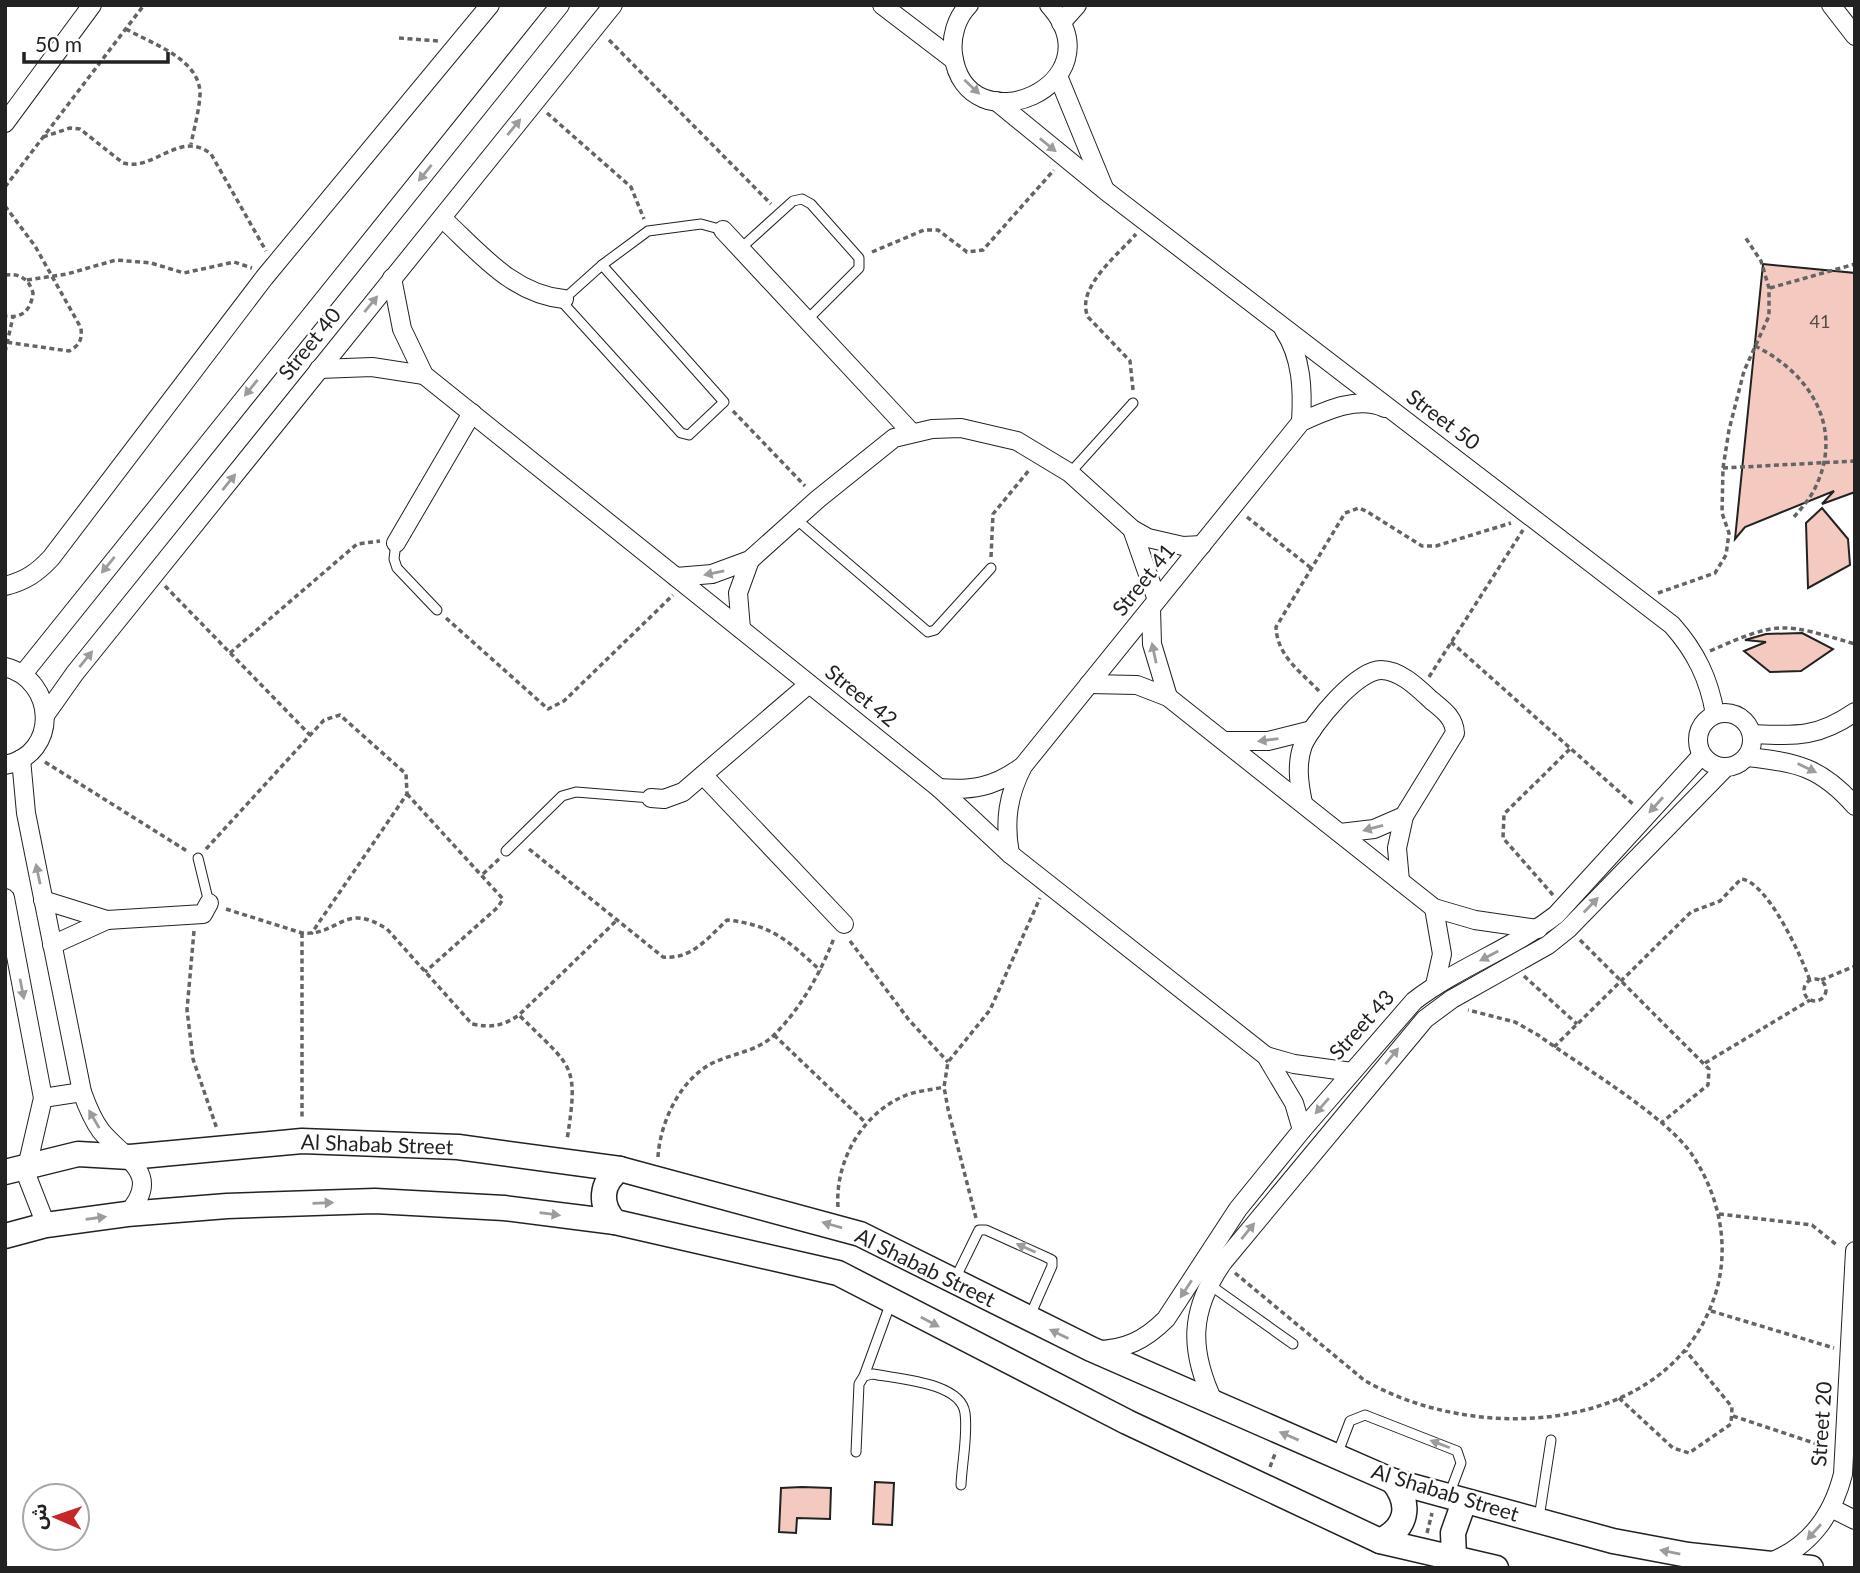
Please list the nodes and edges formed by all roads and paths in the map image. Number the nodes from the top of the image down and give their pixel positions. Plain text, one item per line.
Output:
1 (92, 5) edge
2 (144, 5) edge
3 (490, 5) edge
4 (560, 5) edge
5 (613, 5) edge
6 (881, 5) edge
7 (1049, 5) edge
8 (1077, 5) edge
9 (1831, 5) edge
10 (965, 6) edge
11 (1061, 23) junction
12 (595, 27) junction
13 (126, 29) junction
14 (1854, 29) edge
15 (399, 38) dead end
16 (459, 42) junction
17 (954, 60) junction
18 (1058, 76) junction
19 (534, 102) junction
20 (996, 102) junction
21 (5, 123) edge
22 (43, 137) junction
23 (191, 145) junction
24 (1065, 158) junction
25 (5, 187) edge
26 (1106, 191) junction
27 (5, 206) edge
28 (780, 212) junction
29 (442, 218) junction
30 (1146, 222) junction
31 (723, 230) joint
32 (648, 231) junction
33 (1745, 237) dead end
34 (741, 248) junction
35 (859, 258) junction
36 (1855, 264) edge
37 (602, 265) junction
38 (269, 272) junction
39 (5, 275) edge
40 (52, 277) junction
41 (392, 278) junction
42 (27, 280) junction
43 (1769, 288) junction
44 (564, 299) junction
45 (5, 316) edge
46 (13, 316) junction
47 (807, 320) junction
48 (1280, 324) junction
49 (6, 343) edge
50 (1755, 345) junction
51 (5, 352) edge
52 (319, 369) junction
53 (424, 375) junction
54 (724, 402) junction
55 (1133, 404) joint
56 (472, 413) junction
57 (1398, 414) junction
58 (1301, 422) junction
59 (912, 433) junction
60 (1042, 454) junction
61 (1855, 461) edge
62 (1824, 463) junction
63 (1723, 468) junction
64 (1070, 473) junction
65 (818, 499) junction
66 (1233, 506) junction
67 (1532, 517) junction
68 (1793, 518) dead end
69 (796, 519) junction
70 (1132, 529) junction
71 (396, 543) junction
72 (1202, 545) junction
73 (750, 560) junction
74 (991, 568) joint
75 (1311, 568) junction
76 (154, 574) junction
77 (681, 580) junction
78 (5, 586) edge
79 (1640, 600) junction
80 (1154, 604) junction
81 (437, 610) joint
82 (741, 629) junction
83 (1451, 642) junction
84 (1855, 644) edge
85 (230, 653) junction
86 (1697, 657) junction
87 (5, 667) edge
88 (23, 674) junction
89 (809, 684) junction
90 (1089, 684) junction
91 (1420, 690) junction
92 (1168, 697) junction
93 (1333, 705) junction
94 (1855, 712) edge
95 (46, 714) junction
96 (1715, 715) junction
97 (1312, 730) junction
98 (1752, 734) junction
99 (310, 735) junction
100 (1224, 741) junction
101 (1571, 748) junction
102 (1702, 755) junction
103 (1747, 757) junction
104 (19, 759) edge
105 (1023, 766) junction
106 (1725, 768) junction
107 (703, 775) junction
108 (939, 788) junction
109 (407, 794) junction
110 (651, 798) joint
111 (1303, 803) junction
112 (1855, 806) edge
113 (1404, 816) junction
114 (1646, 816) junction
115 (1340, 834) junction
116 (518, 840) junction
117 (506, 851) joint
118 (1010, 854) junction
119 (198, 858) junction
120 (483, 874) junction
121 (1400, 881) junction
122 (1046, 883) junction
123 (5, 898) edge
124 (43, 900) junction
125 (1434, 908) junction
126 (202, 909) junction
127 (1563, 917) junction
128 (107, 920) junction
129 (616, 921) junction
130 (843, 922) junction
131 (1538, 929) junction
132 (302, 933) junction
133 (311, 934) junction
134 (52, 945) junction
135 (1512, 965) junction
136 (1855, 966) edge
137 (821, 971) junction
138 (425, 972) junction
139 (1821, 980) junction
140 (1621, 981) junction
141 (1810, 981) junction
142 (1435, 985) junction
143 (1810, 1000) junction
144 (1438, 1009) junction
145 (519, 1015) junction
146 (1577, 1024) junction
147 (774, 1035) junction
148 (1554, 1047) junction
149 (1266, 1056) junction
150 (948, 1062) junction
151 (1705, 1063) junction
152 (1352, 1072) junction
153 (944, 1087) junction
154 (82, 1092) junction
155 (43, 1098) junction
156 (866, 1123) junction
157 (1661, 1123) junction
158 (1302, 1130) junction
159 (302, 1141) junction
160 (223, 1147) junction
161 (130, 1157) junction
162 (563, 1160) junction
163 (16, 1169) edge
164 (620, 1169) junction
165 (657, 1177) junction
166 (127, 1214) junction
167 (1719, 1214) junction
168 (615, 1222) junction
169 (46, 1225) junction
170 (839, 1227) junction
171 (979, 1230) junction
172 (5, 1236) edge
173 (1855, 1251) edge
174 (1854, 1259) edge
175 (1223, 1262) junction
176 (954, 1282) junction
177 (1208, 1283) junction
178 (891, 1301) junction
179 (1710, 1310) junction
180 (1029, 1319) junction
181 (1293, 1343) dead end
182 (1091, 1349) junction
183 (1686, 1351) junction
184 (1849, 1354) junction
185 (864, 1376) junction
186 (1619, 1398) junction
187 (1214, 1403) junction
188 (1733, 1416) junction
189 (1283, 1433) junction
190 (1551, 1440) dead end
191 (856, 1452) dead end
192 (1844, 1453) junction
193 (1336, 1457) junction
194 (1393, 1481) junction
195 (961, 1485) dead end
196 (1263, 1485) junction
197 (1450, 1498) junction
198 (1831, 1508) junction
199 (1855, 1520) edge
200 (1538, 1522) junction
201 (1380, 1541) junction
202 (1423, 1551) junction
203 (1463, 1562) edge
204 (1764, 1565) junction
205 (1496, 1568) edge
206 (1811, 1568) edge

1 - 21 street
2 - 13 path
3 - 16 street
4 -> 88 street, Street 40
5 - 12 street, Street 40
6 - 17 street
7 - 11 street
8 - 11 street
9 - 14 street
10 - 17 street
11 - 18 street
12 - 19 street, Street 40
12 - 28 path
13 - 22 path
13 - 23 path
15 - 16 path
16 - 38 street
17 -> 20 street, Street 50
18 - 20 street
18 - 26 street
29 -> 19 street, Street 40
19 - 32 path
20 -> 24 street, Street 50
22 - 23 path
22 - 25 path
23 - 38 path
24 - 26 street, Street 50
24 - 35 path
26 - 30 street, Street 50
27 - 40 path
28 - 34 lane
28 - 35 lane
29 - 41 street, Street 40
29 - 44 street
30 - 48 street, Street 50
30 - 55 path
31 - 32 lane
31 - 34 street
32 - 37 lane
33 - 43 path
34 - 47 street
35 - 47 lane
36 - 43 path
37 - 44 lane
37 - 54 lane
38 - 40 path
38 - 78 street
39 - 42 path
40 - 42 path
40 - 49 path
52 -> 41 street, Street 40
41 - 53 street, Street 42
42 - 46 path
43 - 50 path
44 - 54 lane
45 - 46 path
46 - 49 path
47 - 59 street
48 - 57 street, Street 50
48 - 58 street
49 - 51 path
50 - 62 path
50 - 63 path
52 - 53 street, Street 42
76 -> 52 street, Street 40
53 - 56 street, Street 42
54 - 65 path
55 - 64 lane
56 - 71 street
56 - 77 street, Street 42
57 - 58 street, Street 41
57 - 67 street, Street 50
58 - 66 street, Street 41
59 - 60 street
59 - 65 street
60 - 64 street
60 - 74 path
61 - 62 path
62 - 63 path
62 - 68 path
63 - 79 path
64 - 70 street
65 - 69 street
66 - 72 street, Street 41
66 - 75 path
67 - 75 path
67 - 79 street, Street 50
67 - 83 path
69 - 73 street
69 - 74 lane
70 - 72 street
70 - 80 street
71 - 81 lane
71 - 85 path
72 - 80 street, Street 41
73 -> 77 street
73 - 82 street
75 - 93 path
76 - 85 path
95 -> 76 street, Street 40
77 - 81 path
77 - 82 street, Street 42
79 - 86 street, Street 50
80 - 90 street, Street 41
92 -> 80 street
82 - 89 street, Street 42
83 - 91 path
83 - 101 path
84 - 86 path
85 - 99 path
86 - 96 street, Street 50
87 - 88 street
88 - 95 street
89 - 107 street
89 - 108 street, Street 42
90 - 92 street
90 - 105 street, Street 41
91 - 93 street
91 - 113 street
92 - 100 street
93 - 97 street
94 - 98 street
95 - 104 street, Street 40
96 - 98 street
96 - 102 street
97 -> 100 street
97 - 111 street
98 - 103 street
99 - 109 path
99 - 119 path
100 - 111 street
101 - 114 path
101 - 127 path
102 - 106 street
102 -> 114 street, Street 43
103 - 106 street
103 -> 112 street
104 - 119 path
124 -> 104 street
105 - 108 street, Street 41
105 - 118 street, Street 41
127 -> 106 street, Street 43
107 - 110 street
107 - 130 street
108 - 118 street, Street 42
109 - 120 path
109 - 133 path
110 - 116 lane
111 - 115 street
113 -> 115 street
113 - 121 street
114 - 127 street, Street 43
115 - 121 street
116 - 117 lane
116 - 129 path
117 - 120 path
118 - 122 street, Street 42
119 - 126 lane
120 - 138 path
121 - 125 street
122 - 149 street, Street 42
122 - 150 path
123 -> 155 street
124 - 128 street
124 - 134 street
125 - 131 street
125 - 142 street
126 - 128 street
126 - 132 path
126 - 160 path
127 - 131 street, Street 43
127 - 135 street, Street 43
127 - 140 path
128 - 134 street
129 - 137 path
129 - 145 path
130 - 137 path
130 - 150 path
131 -> 142 street, Street 43
132 - 133 path
132 - 159 path
133 - 138 path
134 - 154 street
135 - 144 street, Street 43
135 - 146 path
136 - 139 path
137 - 147 path
138 - 145 path
139 - 141 path
139 - 143 path
140 - 141 path
140 - 146 path
140 - 151 path
141 - 143 path
142 - 152 street, Street 43
143 - 151 path
144 - 148 path
175 -> 144 street, Street 43
145 - 162 path
146 - 148 path
147 - 156 path
147 - 165 path
148 - 157 path
149 - 152 street, Street 42
149 - 158 street, Street 42
150 - 153 path
151 - 157 path
152 -> 158 street, Street 43
153 - 156 path
153 - 171 path
154 - 155 street
161 -> 154 street
155 - 163 street
156 - 170 path
157 - 167 path
158 -> 182 street, Street 43
159 - 160 street, Al Shabab Street
159 - 162 street, Al Shabab Street
160 - 161 street, Al Shabab Street
161 - 163 street, Al Shabab Street
161 - 166 street
162 - 164 street, Al Shabab Street
163 - 169 street
164 - 165 street, Al Shabab Street
164 - 168 street
170 -> 165 street, Al Shabab Street
166 -> 168 street, Al Shabab Street
169 -> 166 street, Al Shabab Street
167 - 174 path
167 - 179 path
168 - 178 street, Al Shabab Street
169 - 172 street, Al Shabab Street
170 - 176 street, Al Shabab Street
171 - 176 lane
180 -> 171 lane
173 - 174 street, Street 20
174 - 184 street, Street 20
175 - 177 street, Street 43
175 - 186 path
176 - 180 street, Al Shabab Street
177 - 181 lane
177 - 187 street, Street 43
178 - 185 lane
178 -> 196 street, Al Shabab Street
179 - 183 path
179 - 184 path
182 -> 180 street, Al Shabab Street
182 - 187 street, Al Shabab Street
183 - 186 path
183 - 188 path
184 - 192 street, Street 20
185 - 191 lane
185 - 195 lane
186 - 188 path
187 - 189 street, Al Shabab Street
188 - 192 path
193 -> 189 street, Al Shabab Street
189 - 196 path
190 - 200 lane
192 - 198 street, Street 20
193 - 194 street, Al Shabab Street
197 -> 193 lane
194 - 197 street, Al Shabab Street
194 - 201 street
196 - 201 street, Al Shabab Street
197 - 200 street, Al Shabab Street
197 - 202 path
197 - 203 street
198 - 199 street
198 -> 204 street, Street 20
204 -> 200 street, Al Shabab Street
201 - 202 street, Al Shabab Street
202 - 203 street, Al Shabab Street
203 - 205 street, Al Shabab Street
204 - 206 street, Al Shabab Street

